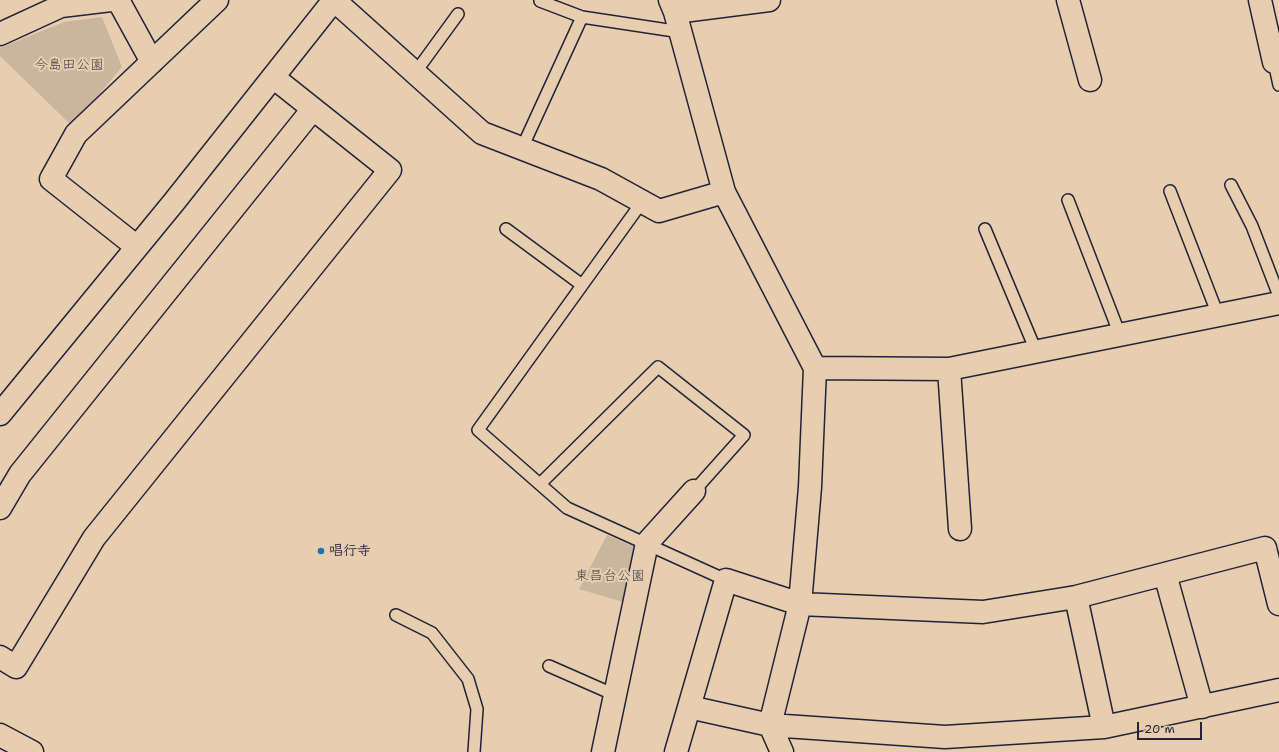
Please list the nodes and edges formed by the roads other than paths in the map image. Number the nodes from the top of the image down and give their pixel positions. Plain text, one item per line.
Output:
1 (111, 0) edge
2 (118, 0) edge
3 (216, 0) edge
4 (334, 0) edge
5 (769, 0) edge
6 (1068, 0) edge
7 (540, 1) edge
8 (1262, 1) edge
9 (458, 14) dead end
10 (675, 15) edge
11 (582, 17) junction
12 (0, 34) edge
13 (152, 62) junction
14 (1274, 62) joint
15 (415, 73) junction
16 (273, 77) junction
17 (1090, 80) dead end
18 (1279, 85) edge
19 (313, 109) junction
20 (522, 148) junction
21 (1231, 185) dead end
22 (1170, 190) dead end
23 (724, 192) junction
24 (1068, 200) dead end
25 (642, 202) junction
26 (506, 228) dead end
27 (985, 229) dead end
28 (137, 248) junction
29 (582, 285) junction
30 (1279, 296) edge
31 (1279, 303) edge
32 (1218, 315) junction
33 (1120, 335) junction
34 (1036, 351) junction
35 (815, 368) junction
36 (949, 369) junction
37 (0, 414) edge
38 (540, 484) junction
39 (694, 491) joint
40 (0, 508) edge
41 (960, 529) dead end
42 (647, 543) junction
43 (1165, 574) junction
44 (726, 580) junction
45 (1076, 598) junction
46 (800, 604) junction
47 (1279, 604) edge
48 (396, 615) dead end
49 (0, 657) edge
50 (549, 666) dead end
51 (1279, 690) edge
52 (615, 695) junction
53 (689, 707) junction
54 (1202, 707) junction
55 (770, 725) junction
56 (1104, 727) junction
57 (0, 735) edge
58 (32, 752) edge
59 (474, 752) edge
60 (603, 752) edge
61 (676, 752) edge
62 (782, 752) edge

1 - 12 street
2 - 13 street
3 - 13 street
4 - 15 street
4 - 16 street
5 - 10 street
6 - 17 street
7 - 11 lane
8 - 14 street
9 - 15 lane
10 - 11 lane
10 - 23 street
11 - 20 lane
13 - 28 street
14 - 18 lane
15 - 20 street
16 - 19 street
16 - 28 street
19 - 40 street
19 - 49 street
20 - 25 street
21 - 30 lane
22 - 32 lane
23 - 25 street
23 - 35 street
24 - 33 lane
25 - 29 lane
26 - 29 lane
27 - 34 lane
28 - 37 street
29 - 38 lane
31 - 32 street
32 - 33 street
33 - 34 street
34 - 36 street
35 - 36 street
35 - 46 street
36 - 41 street
38 - 39 lane
38 - 42 lane
39 - 42 street
42 - 44 lane
42 - 52 street
43 - 45 street
43 - 47 street
43 - 54 street
44 - 46 street
44 - 53 street
45 - 46 street
45 - 56 street
46 - 55 street
48 - 59 lane
50 - 52 lane
51 - 54 street
52 - 60 street
53 - 55 street
53 - 61 street
54 - 56 street
55 - 56 street
55 - 62 street
57 - 58 street

